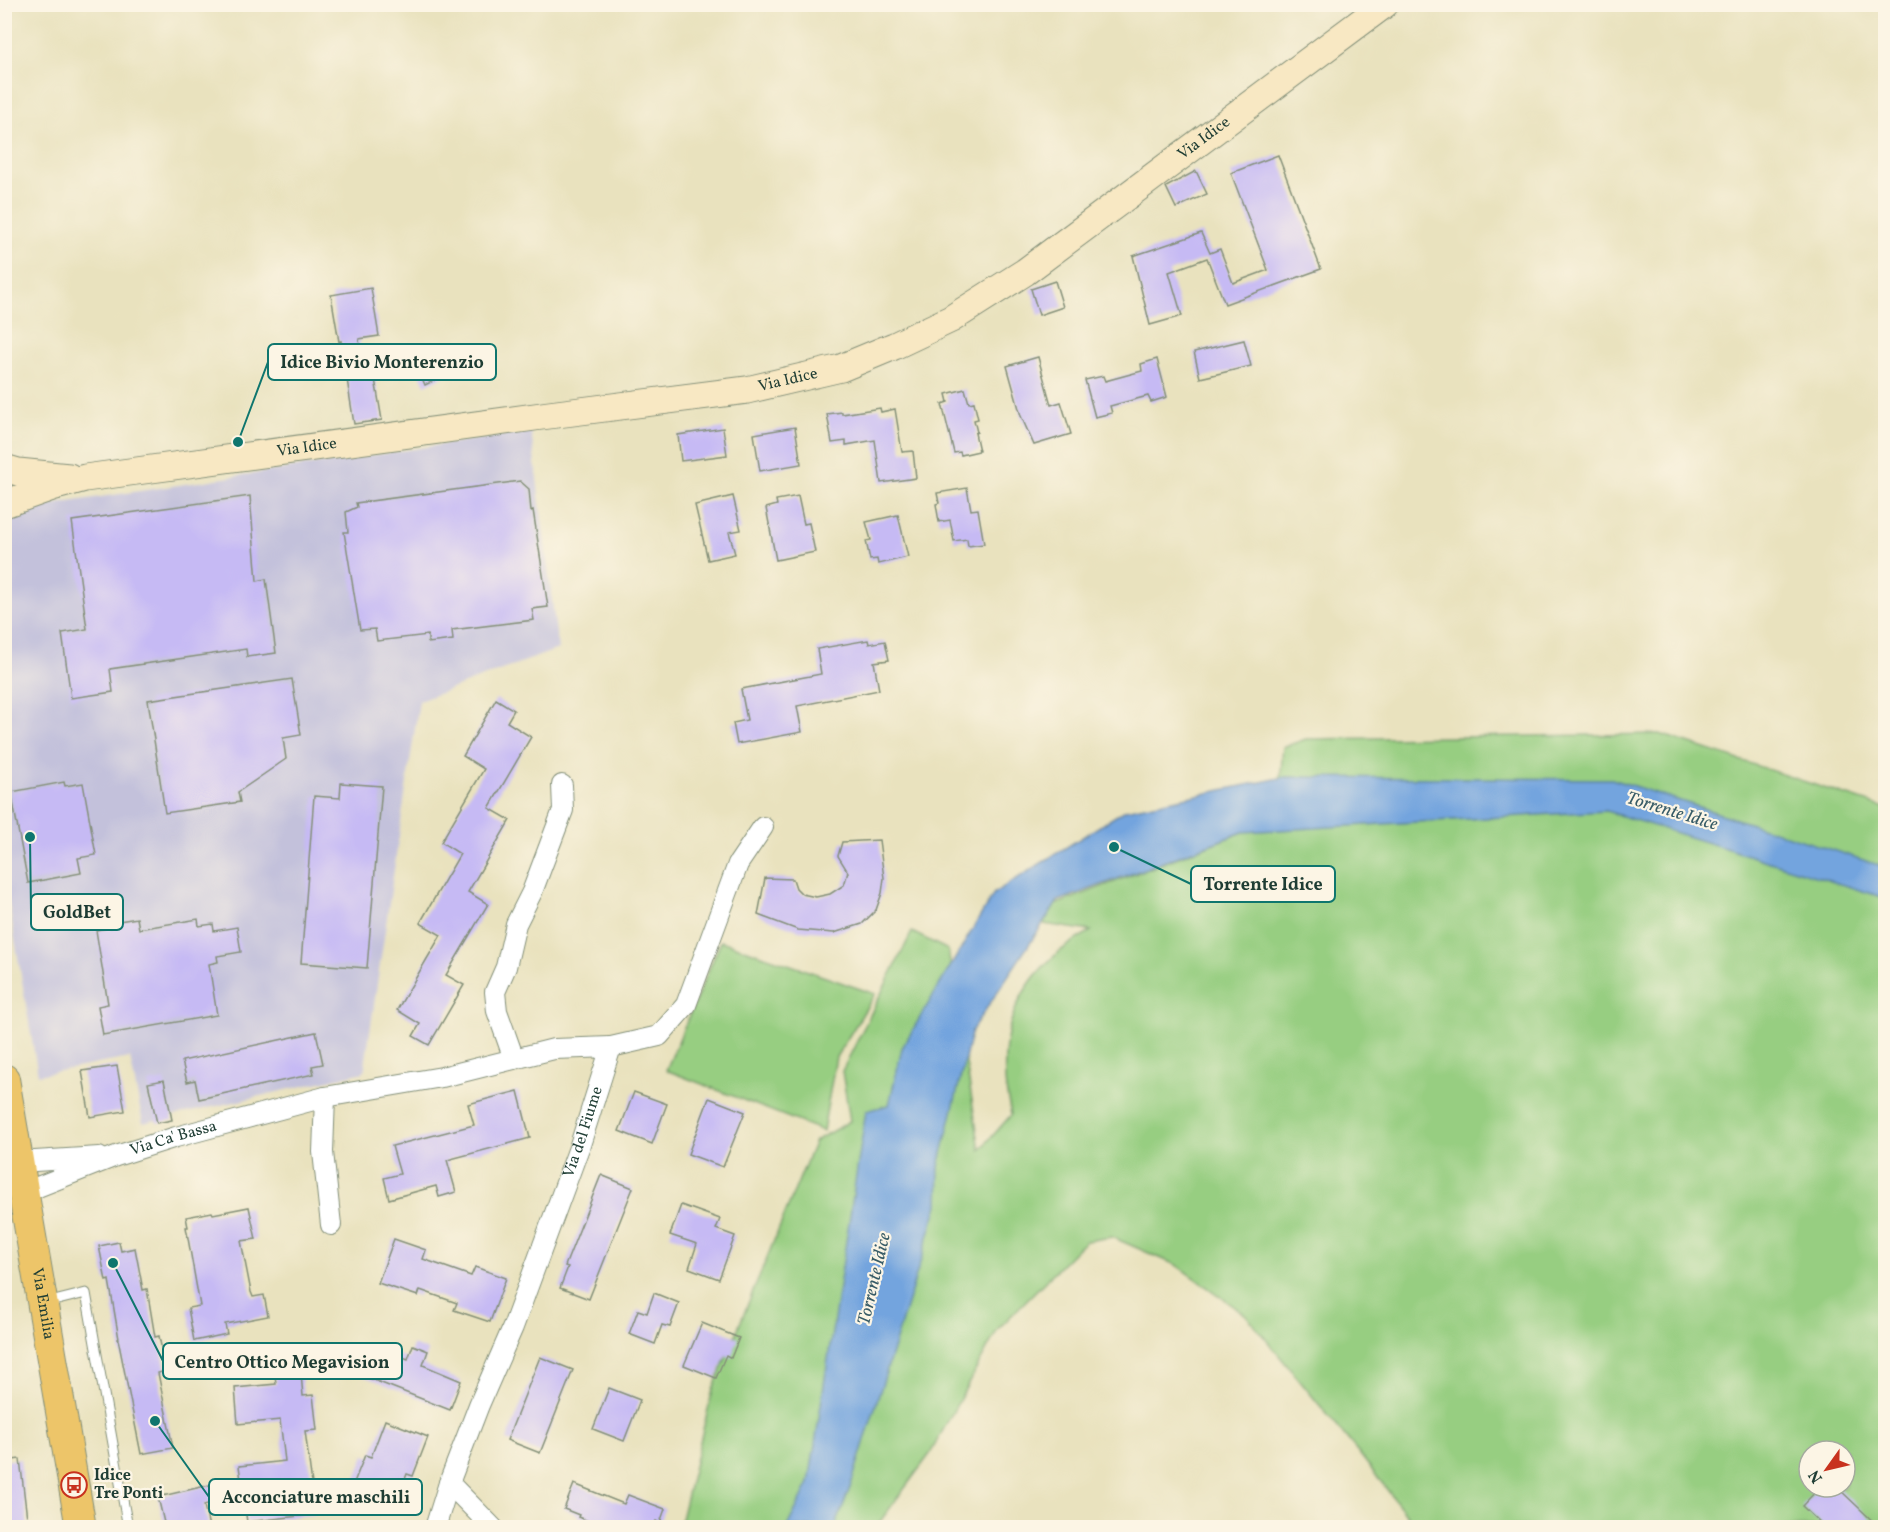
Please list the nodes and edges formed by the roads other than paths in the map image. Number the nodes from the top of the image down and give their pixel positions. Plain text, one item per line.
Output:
1 (1385, 4) edge
2 (4, 468) edge
3 (85, 478) junction
4 (4, 504) edge
5 (562, 785) dead end
6 (763, 827) dead end
7 (611, 1047) junction
8 (514, 1059) junction
9 (4, 1078) edge
10 (325, 1097) junction
11 (4, 1131) edge
12 (116, 1156) junction
13 (19, 1162) junction
14 (25, 1192) junction
15 (331, 1225) dead end
16 (44, 1303) junction
17 (449, 1483) junction
18 (81, 1527) edge
19 (128, 1527) edge
20 (435, 1527) edge
21 (493, 1527) edge

1 - 3 main road, Via Idice
2 - 3 main road, Via Idice
3 - 4 main road, Via Idice
5 - 8 street
6 - 7 street
7 - 8 street, Via Ca' Bassa
7 - 17 street, Via del Fiume
8 - 10 street, Via Ca' Bassa
9 - 13 main road, Via Emilia
10 - 12 street, Via Ca' Bassa
10 - 15 street
11 - 13 street
12 - 13 street, Via Ca' Bassa
12 - 14 street, Via Ca' Bassa
13 - 14 main road, Via Emilia
14 - 16 main road, Via Emilia
16 - 18 main road, Via Emilia
16 - 19 lane
17 - 20 street, Via del Fiume
17 - 21 street

